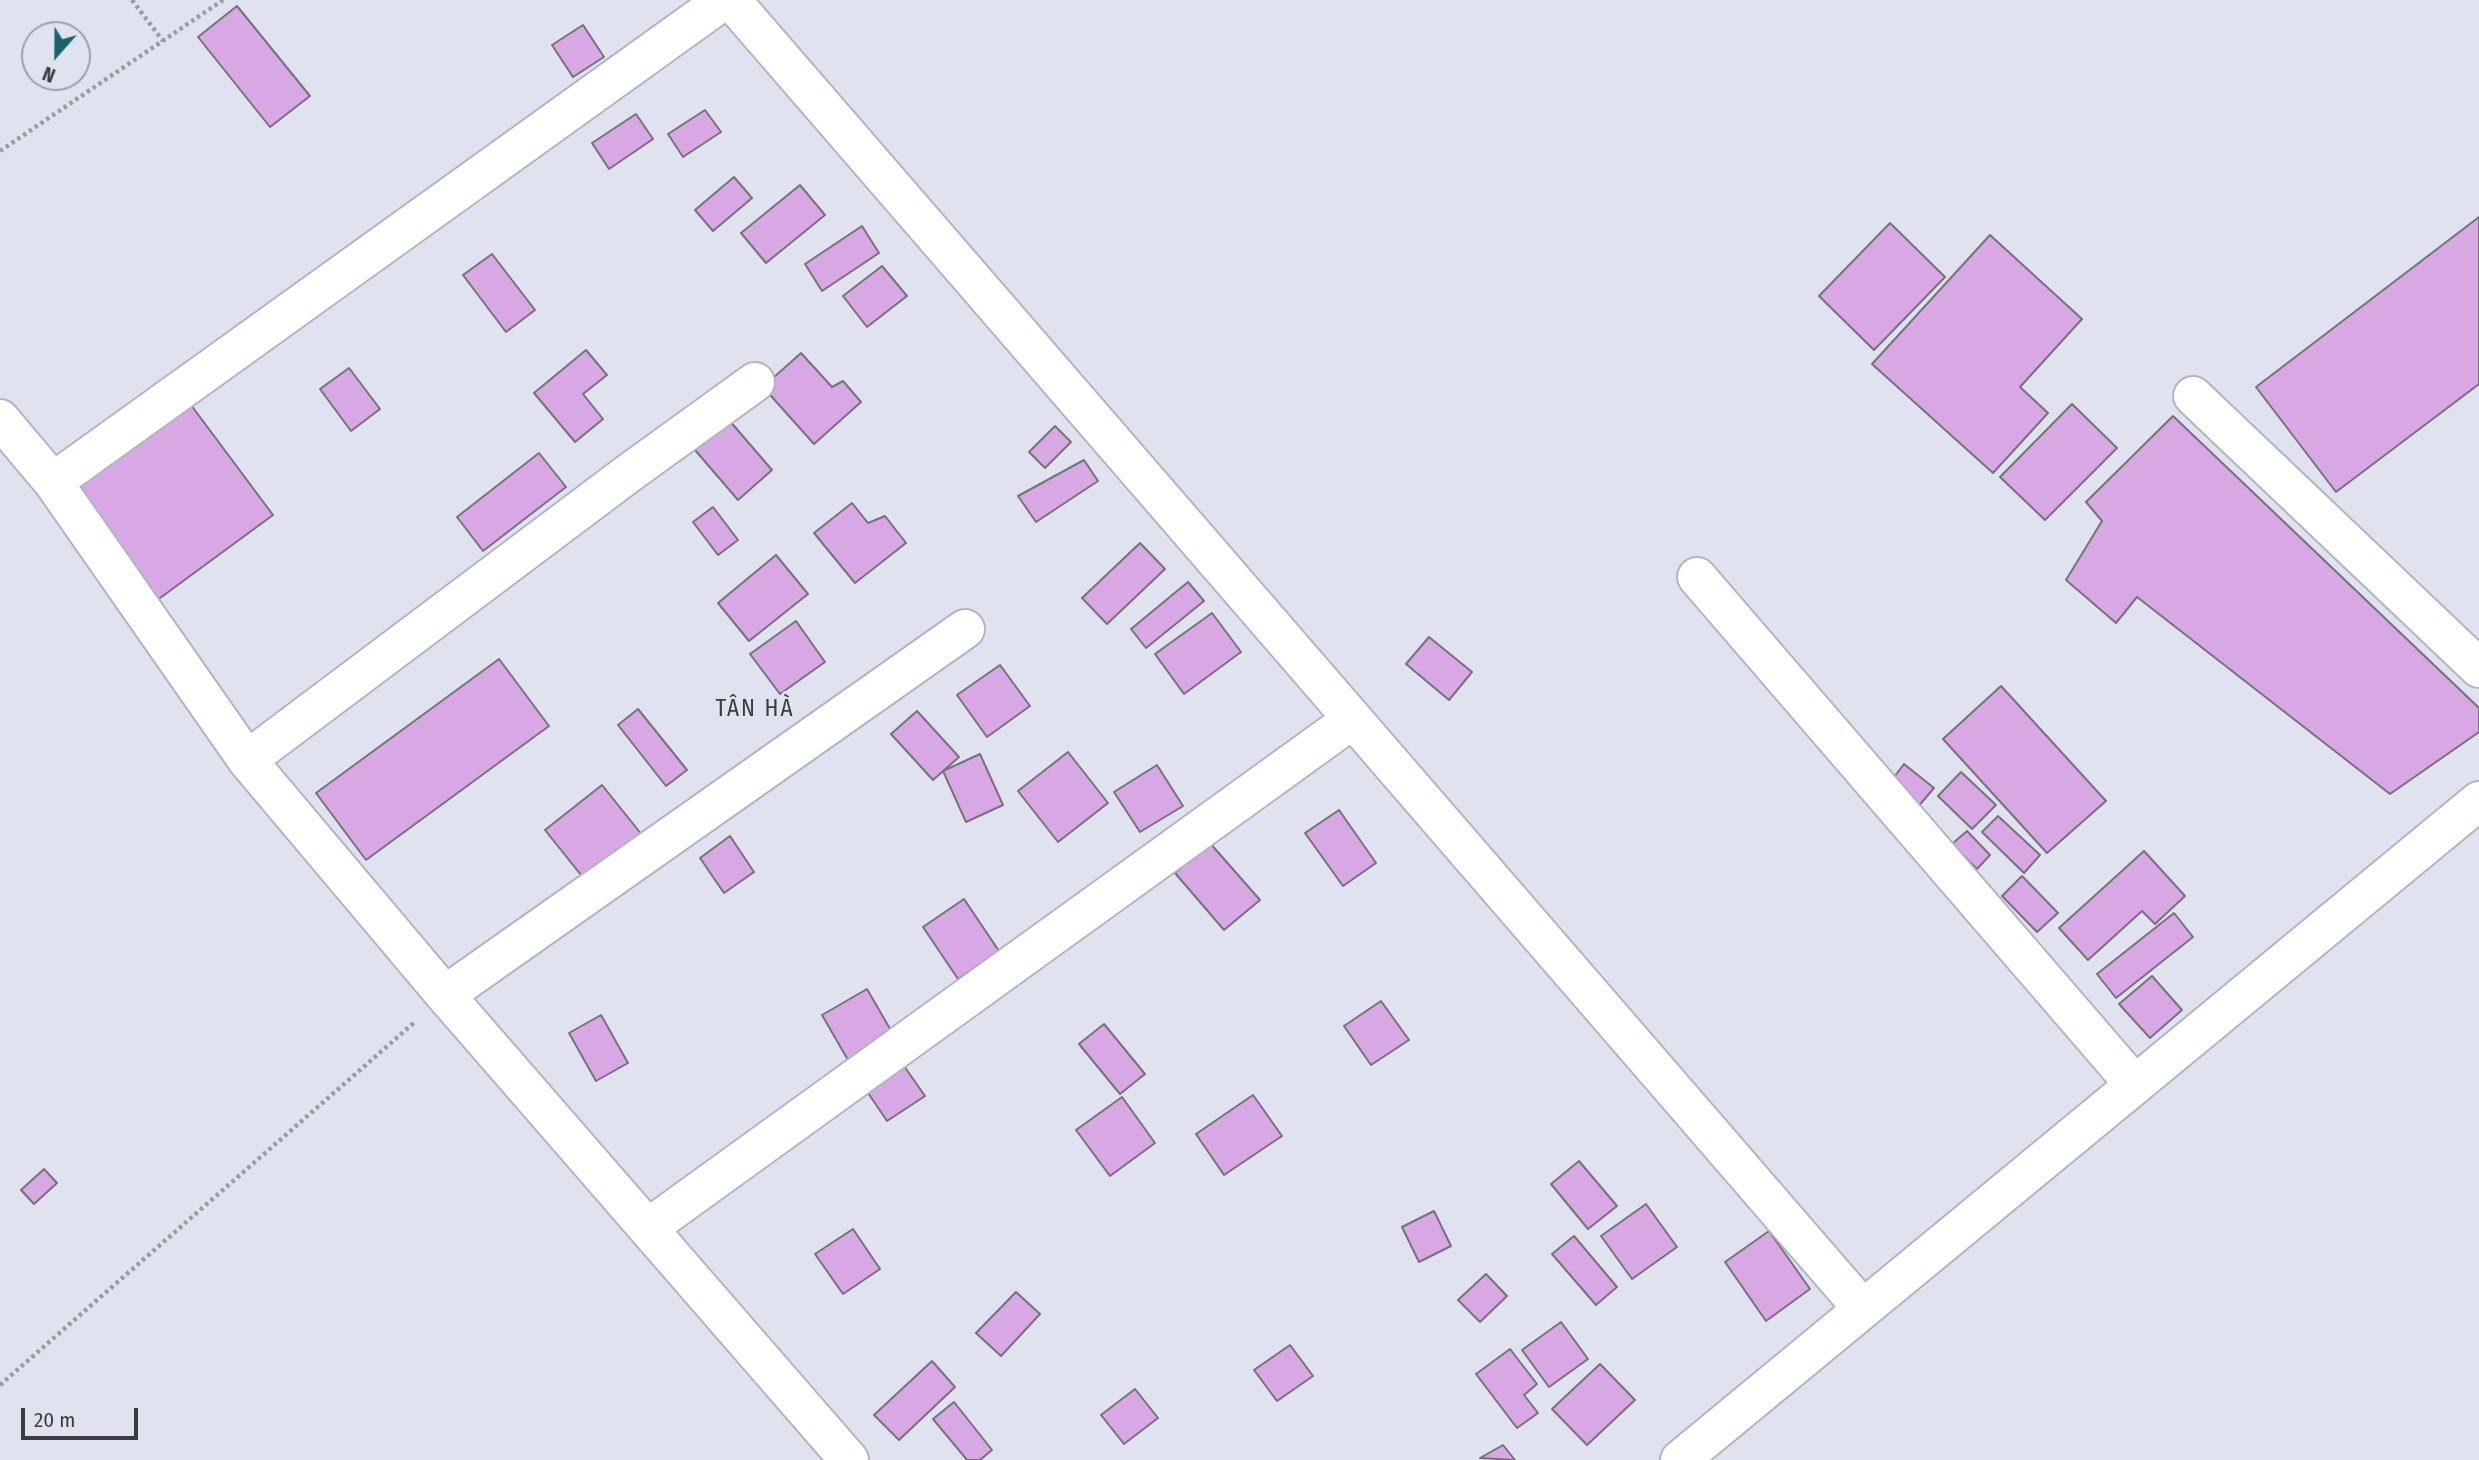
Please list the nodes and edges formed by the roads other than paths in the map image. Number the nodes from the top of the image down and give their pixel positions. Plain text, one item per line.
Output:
1 (724, 0) edge
2 (731, 0) edge
3 (755, 382) dead end
4 (2193, 396) dead end
5 (0, 419) edge
6 (53, 482) junction
7 (1697, 578) dead end
8 (965, 629) dead end
9 (2479, 668) edge
10 (1353, 719) junction
11 (247, 760) junction
12 (2479, 801) edge
13 (445, 995) junction
14 (2135, 1085) junction
15 (648, 1228) junction
16 (1863, 1309) junction
17 (849, 1460) edge
18 (1680, 1460) edge

1 - 6 street
2 - 10 street
3 - 11 street
4 - 9 street
5 - 6 street
6 - 11 street
7 - 14 street
8 - 13 street
10 - 15 street
10 - 16 street
11 - 13 street
12 - 14 street
13 - 15 street
14 - 16 street
15 - 17 street
16 - 18 street

